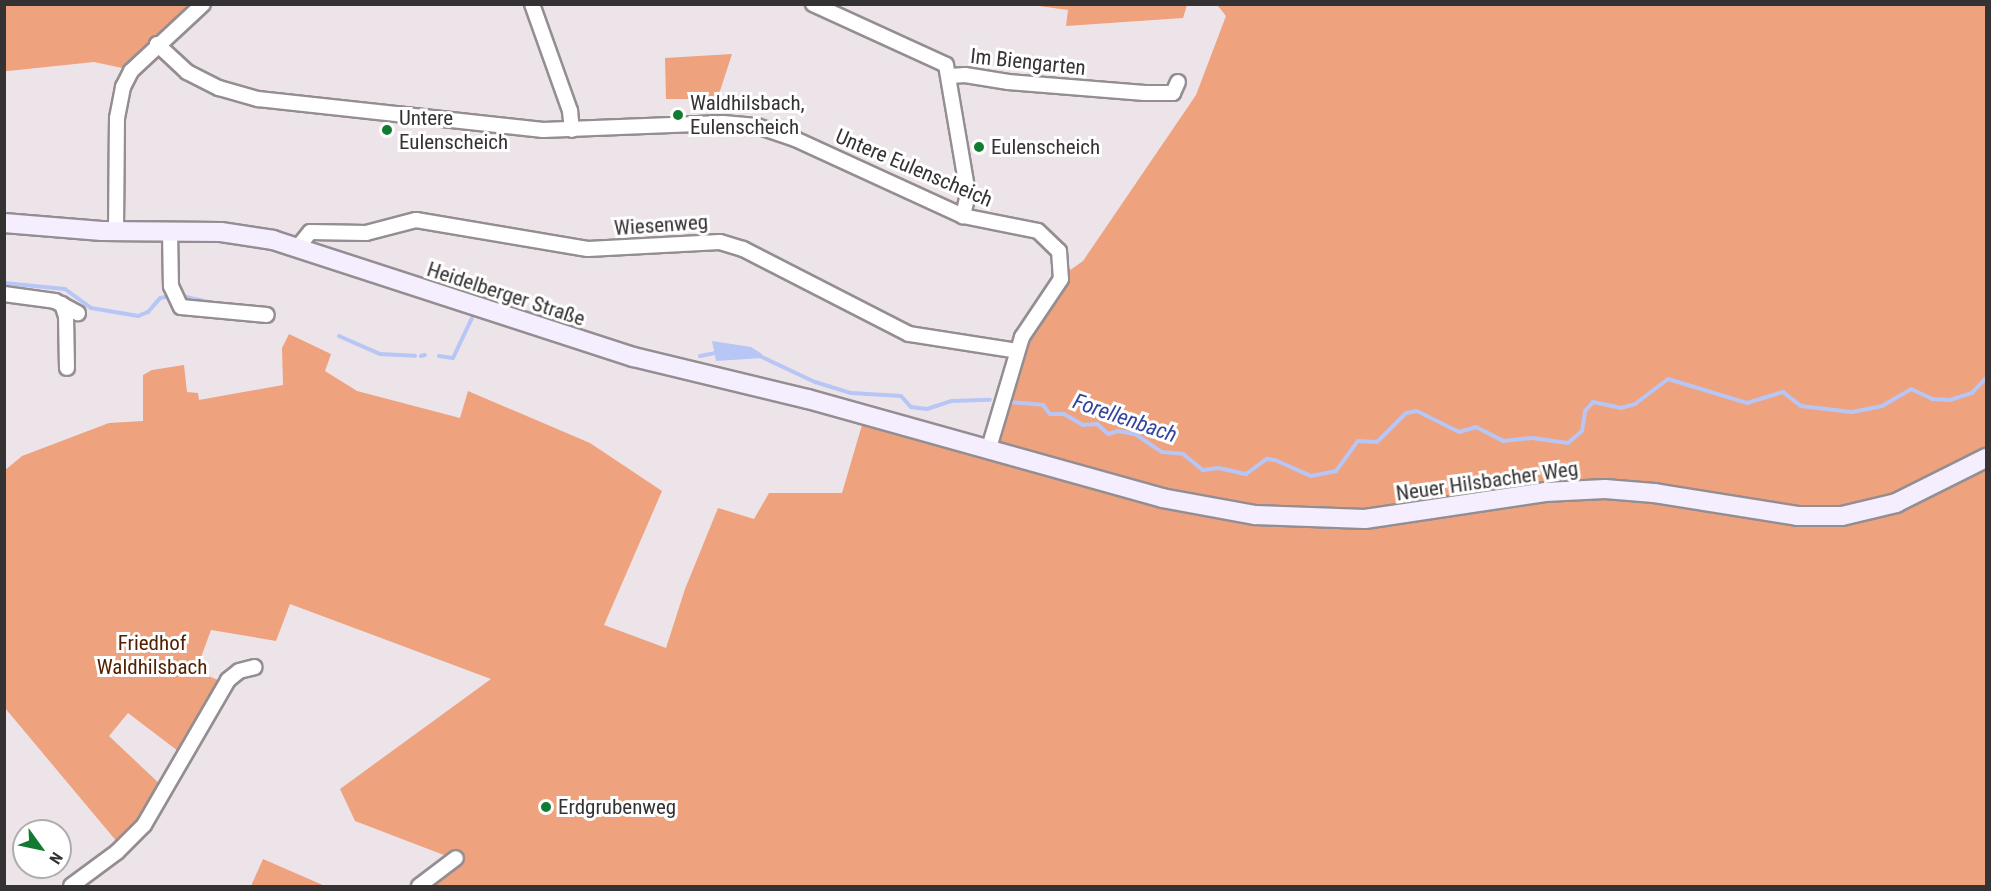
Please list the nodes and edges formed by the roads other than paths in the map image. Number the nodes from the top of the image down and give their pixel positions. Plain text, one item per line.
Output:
1 (203, 4) edge
2 (532, 4) edge
3 (813, 4) edge
4 (157, 44) junction
5 (950, 76) junction
6 (1178, 82) dead end
7 (572, 130) junction
8 (963, 216) junction
9 (4, 223) edge
10 (116, 231) junction
11 (170, 231) junction
12 (298, 247) junction
13 (4, 294) edge
14 (62, 304) junction
15 (78, 313) dead end
16 (267, 315) dead end
17 (1017, 351) junction
18 (67, 368) dead end
19 (989, 448) junction
20 (1986, 458) edge
21 (255, 667) dead end
22 (456, 858) dead end
23 (71, 886) edge
24 (419, 886) edge

1 - 4 street
2 - 7 street
3 - 5 street, Im Biengarten
4 - 7 street, Untere Eulenscheich
4 - 10 street
5 - 6 street, Im Biengarten
5 - 8 street
7 - 8 street, Untere Eulenscheich
8 - 17 street, Untere Eulenscheich
9 - 10 street, Heidelberger Straße
10 - 11 street, Heidelberger Straße
11 - 12 street, Heidelberger Straße
11 - 16 street
12 - 17 street, Wiesenweg
12 - 19 street, Heidelberger Straße
13 - 14 street
14 - 15 street
14 - 18 street
17 - 19 street, Untere Eulenscheich
19 - 20 street, Neuer Hilsbacher Weg
21 - 23 street
22 - 24 street

